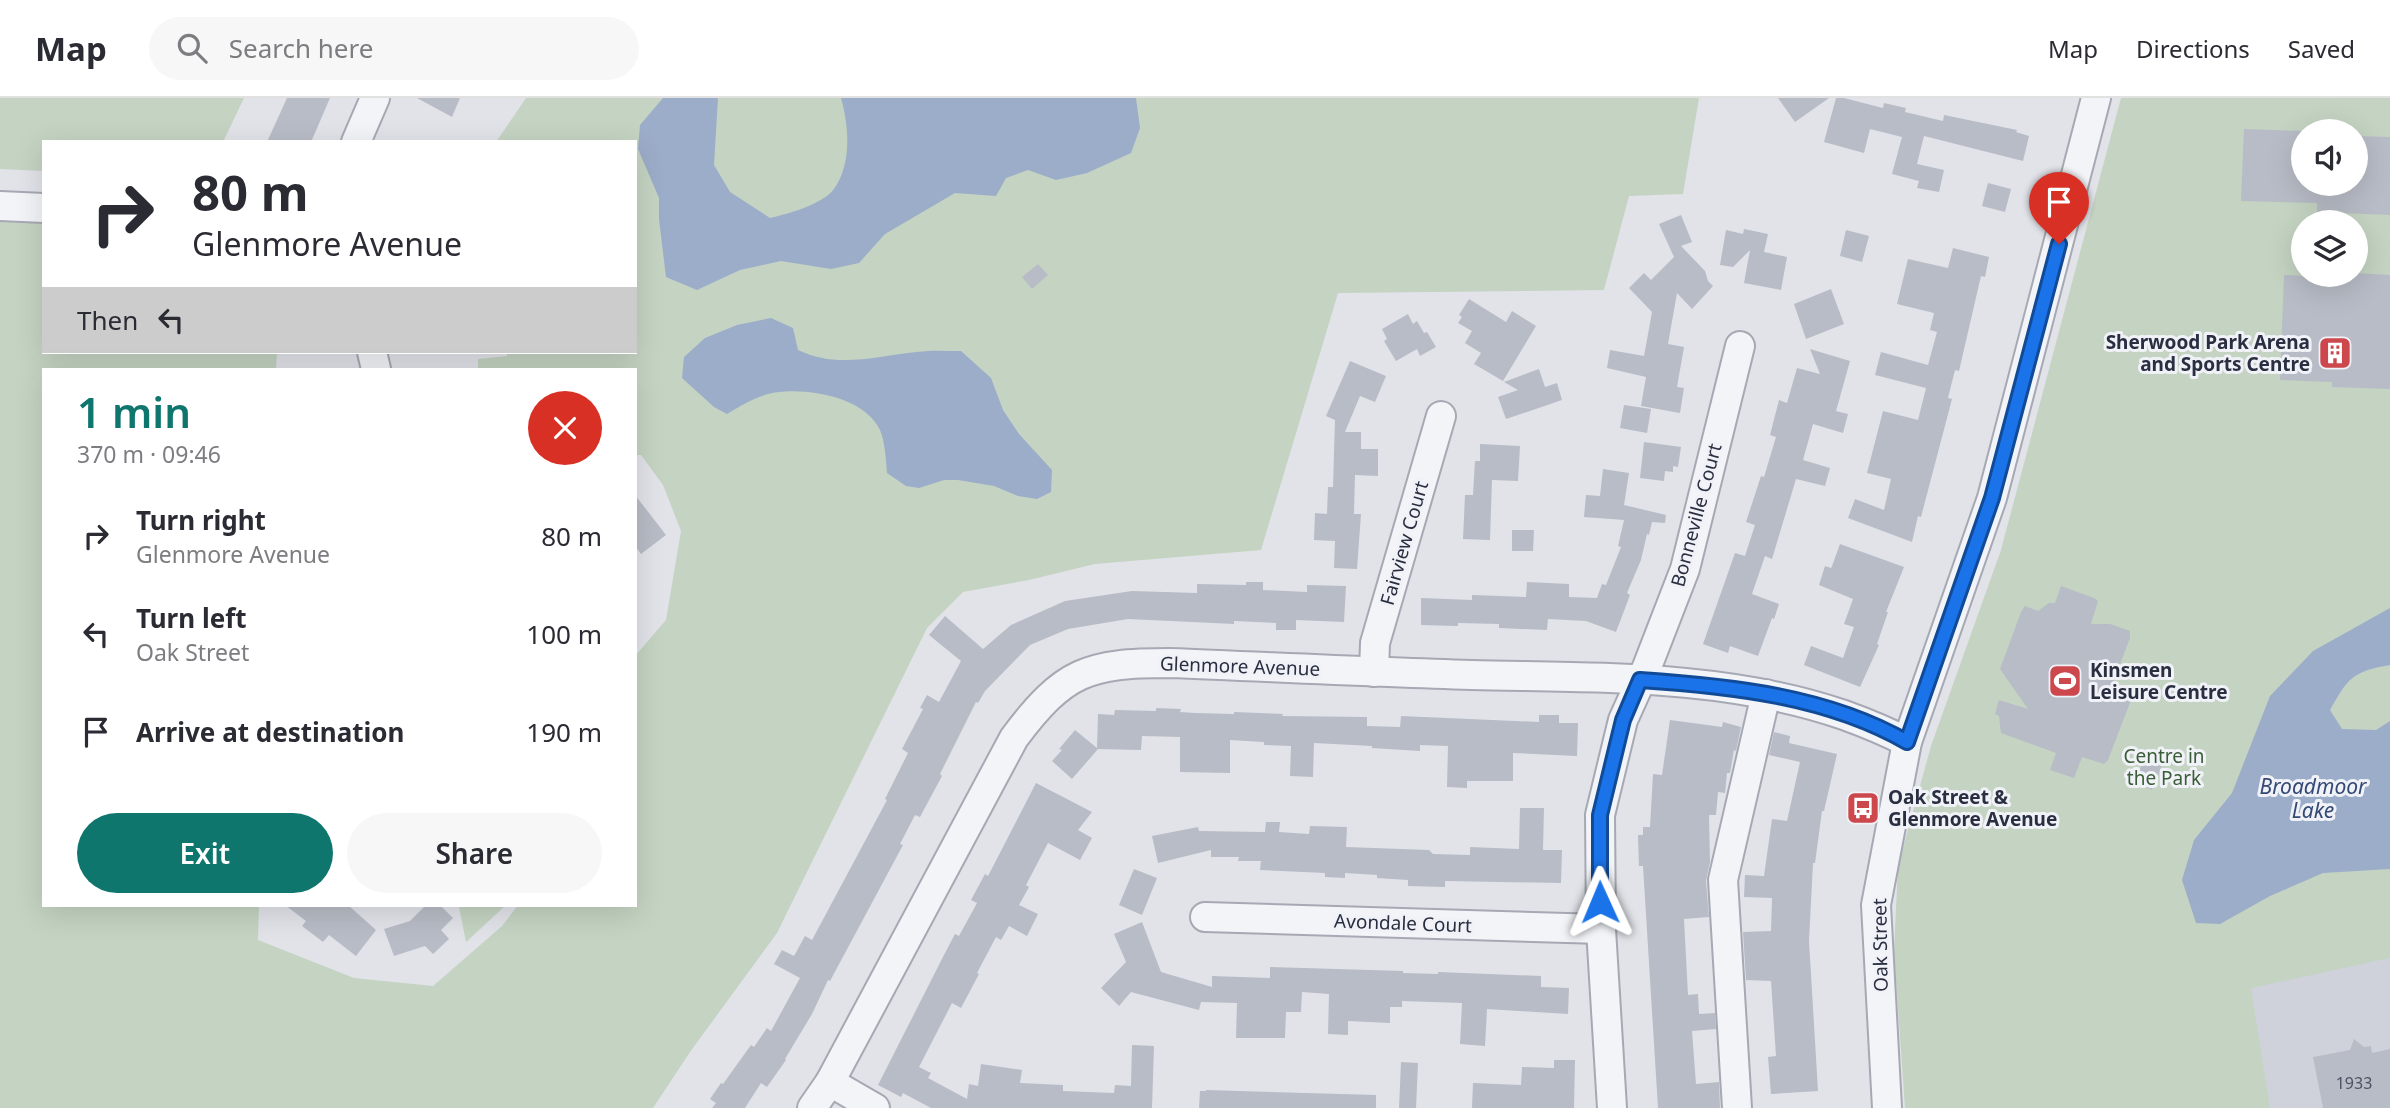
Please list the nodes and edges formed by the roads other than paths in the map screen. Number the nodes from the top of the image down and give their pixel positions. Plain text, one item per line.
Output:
1 (376, 98) edge
2 (2091, 99) edge
3 (357, 140) edge
4 (0, 190) edge
5 (42, 191) edge
6 (0, 206) edge
7 (42, 208) edge
8 (1740, 346) dead end
9 (1441, 416) dead end
10 (1374, 671) junction
11 (1640, 680) junction
12 (1766, 694) junction
13 (1907, 742) junction
14 (1205, 918) dead end
15 (1601, 929) junction
16 (830, 1082) junction
17 (812, 1108) edge
18 (875, 1108) edge
19 (1612, 1108) edge
20 (1737, 1108) edge
21 (1887, 1108) edge

1 - 3 street
2 - 13 street, Oak Street
4 - 5 street
6 - 7 street
8 - 11 street, Bonneville Court
9 - 10 street, Fairview Court
10 - 11 street, Glenmore Avenue
10 - 16 street, Glenmore Avenue
11 - 12 street, Glenmore Avenue
11 - 15 street, Bonneville Court
12 - 13 street, Glenmore Avenue
12 - 20 street
13 - 21 street, Oak Street
14 - 15 street, Avondale Court
15 - 19 street, Bonneville Court
16 - 17 street, Glenmore Avenue
16 - 18 street

